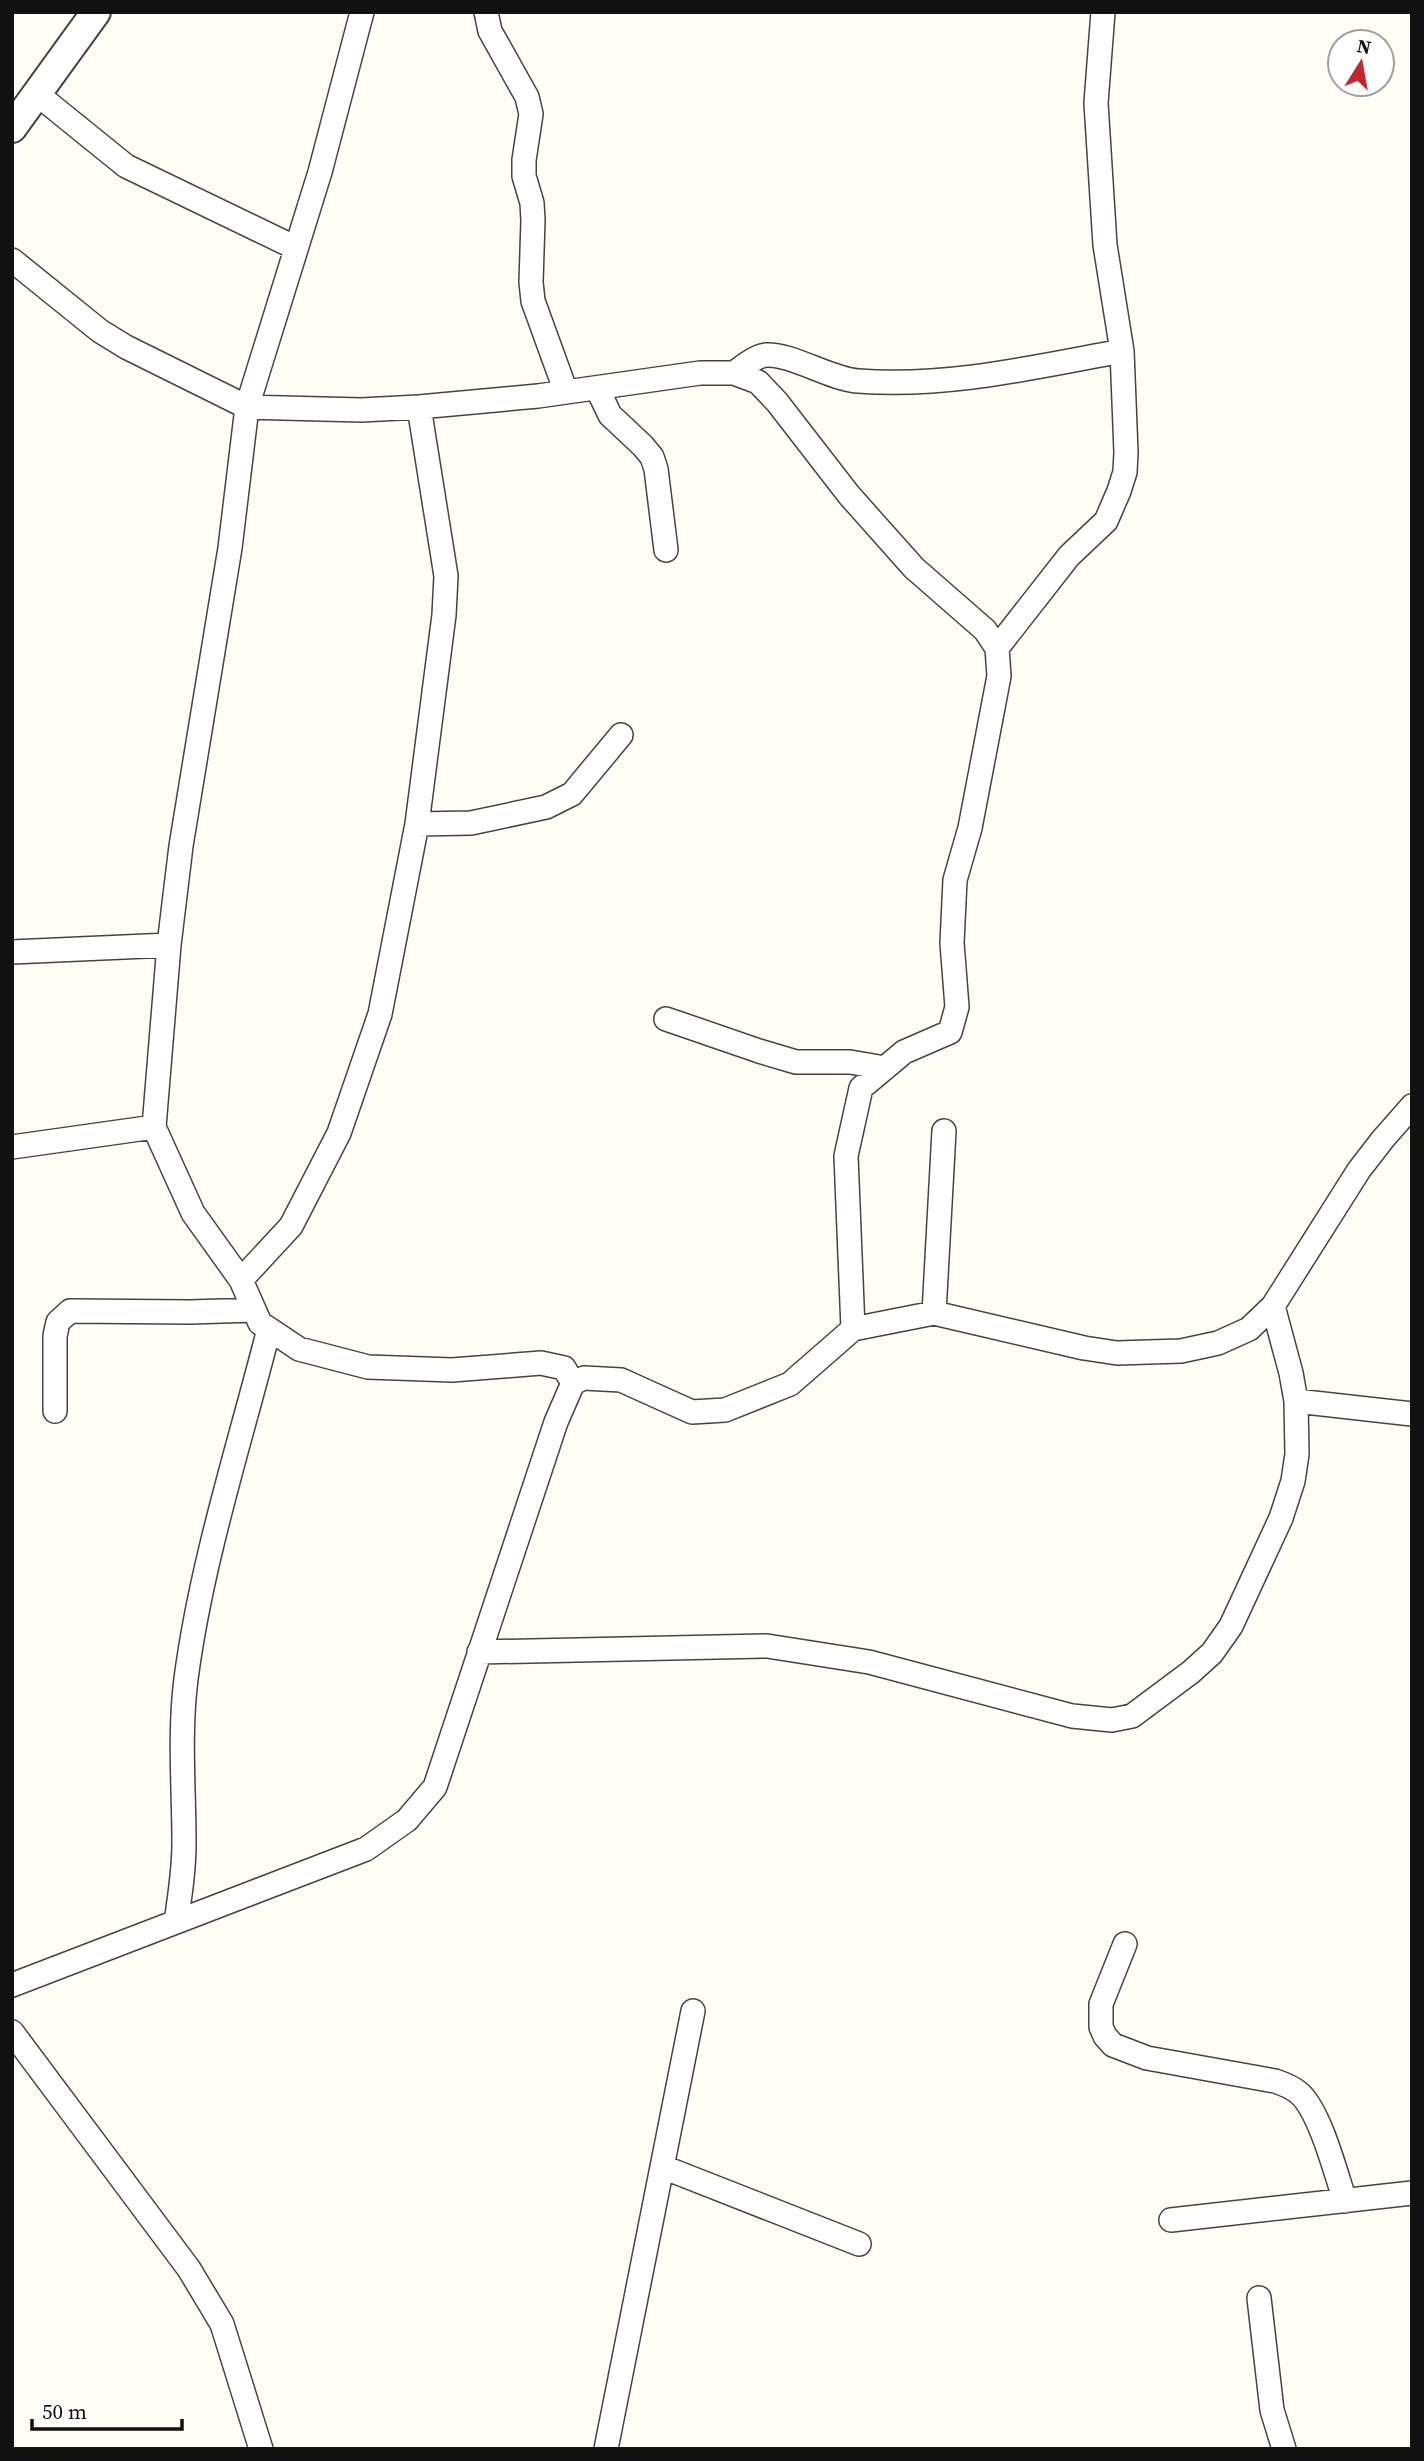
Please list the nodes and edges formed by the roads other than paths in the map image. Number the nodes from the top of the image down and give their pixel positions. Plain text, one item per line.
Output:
1 (96, 12) edge
2 (362, 12) edge
3 (486, 12) edge
4 (1102, 12) edge
5 (37, 94) junction
6 (12, 128) edge
7 (296, 248) junction
8 (12, 260) edge
9 (1122, 351) junction
10 (734, 373) junction
11 (597, 388) junction
12 (566, 392) junction
13 (247, 407) junction
14 (419, 407) junction
15 (666, 550) dead end
16 (997, 648) junction
17 (621, 736) dead end
18 (417, 824) junction
19 (169, 945) junction
20 (12, 952) edge
21 (666, 1019) dead end
22 (885, 1068) junction
23 (1412, 1105) edge
24 (154, 1127) junction
25 (944, 1131) dead end
26 (12, 1147) edge
27 (241, 1280) junction
28 (1273, 1306) junction
29 (254, 1310) junction
30 (934, 1314) junction
31 (269, 1329) junction
32 (853, 1329) junction
33 (573, 1383) junction
34 (1296, 1401) junction
35 (55, 1411) dead end
36 (1412, 1415) edge
37 (479, 1652) junction
38 (176, 1922) junction
39 (1125, 1944) dead end
40 (12, 1985) edge
41 (693, 2011) dead end
42 (12, 2032) edge
43 (663, 2167) junction
44 (1412, 2193) edge
45 (1345, 2201) junction
46 (1171, 2220) dead end
47 (859, 2244) dead end
48 (1259, 2298) dead end
49 (261, 2449) edge
50 (606, 2449) edge
51 (1284, 2449) edge

1 - 5 street
2 - 7 street
3 - 12 street
4 - 9 street
5 - 6 street
5 - 7 street
7 - 13 street
8 - 13 street
9 - 10 street
9 - 16 street
10 - 11 street
10 - 16 street
11 - 12 street
11 - 15 street
12 - 14 street
13 - 14 street
13 - 19 street
14 - 18 street
16 - 22 street
17 - 18 street
18 - 27 street
19 - 20 street
19 - 24 street
21 - 22 street
22 - 32 street
23 - 28 street
24 - 26 street
24 - 27 street
25 - 30 street
27 - 29 street
28 - 30 street
28 - 34 street
29 - 31 street
29 - 35 street
30 - 32 street
31 - 33 street
31 - 38 street
32 - 33 street
33 - 37 street
34 - 36 street
34 - 37 street
37 - 38 street
38 - 40 street
39 - 45 street
41 - 43 street
42 - 49 street
43 - 47 street
43 - 50 street
44 - 45 street
45 - 46 street
48 - 51 street

